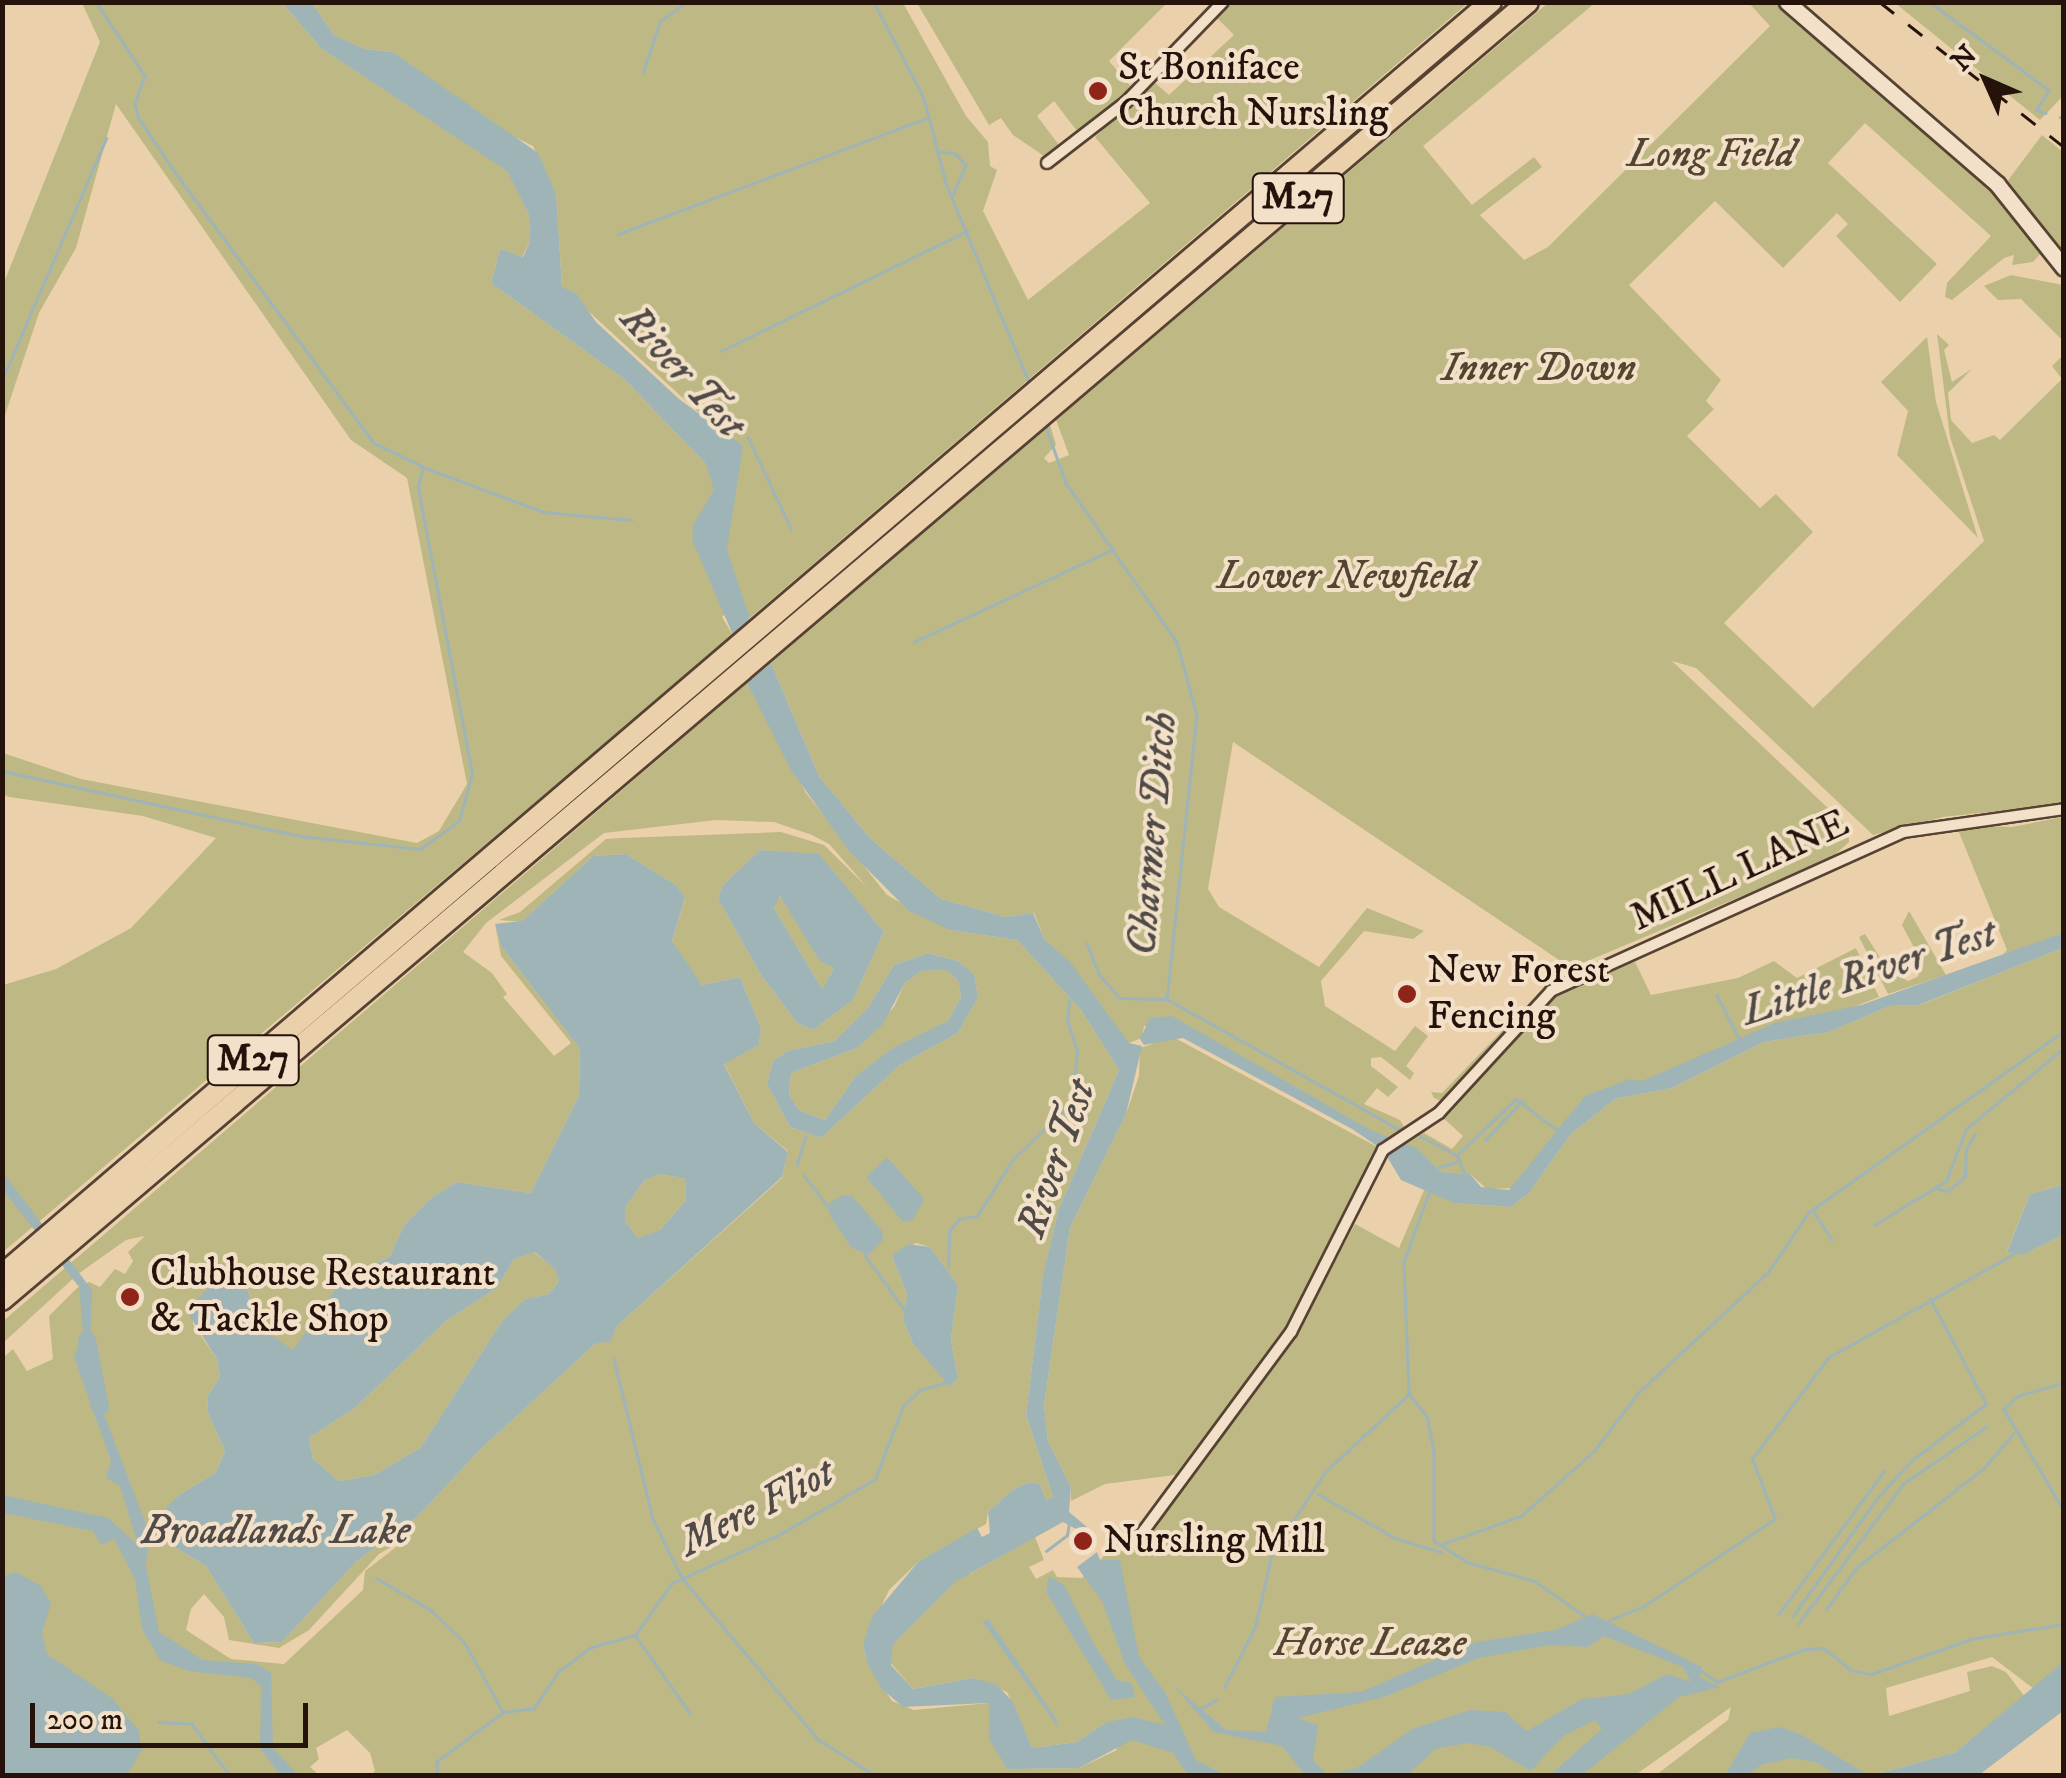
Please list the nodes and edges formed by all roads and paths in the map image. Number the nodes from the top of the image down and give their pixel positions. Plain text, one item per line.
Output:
1 (1223, 2) edge
2 (1491, 2) edge
3 (1528, 2) edge
4 (1788, 2) edge
5 (1047, 164) dead end
6 (2064, 268) edge
7 (1059, 383) junction
8 (779, 622) junction
9 (2064, 809) edge
10 (479, 879) junction
11 (41, 1254) junction
12 (2, 1275) edge
13 (2, 1300) edge
14 (1134, 1544) dead end

1 - 5 street
2 - 7 highway, M27
3 - 7 highway, M27
4 - 6 street
7 - 8 highway, M27
7 - 8 highway, M27
8 - 10 highway, M27
8 - 10 highway, M27
9 - 14 street, MILL LANE
10 - 11 highway, M27
11 - 12 highway, M27
11 - 13 highway, M27

